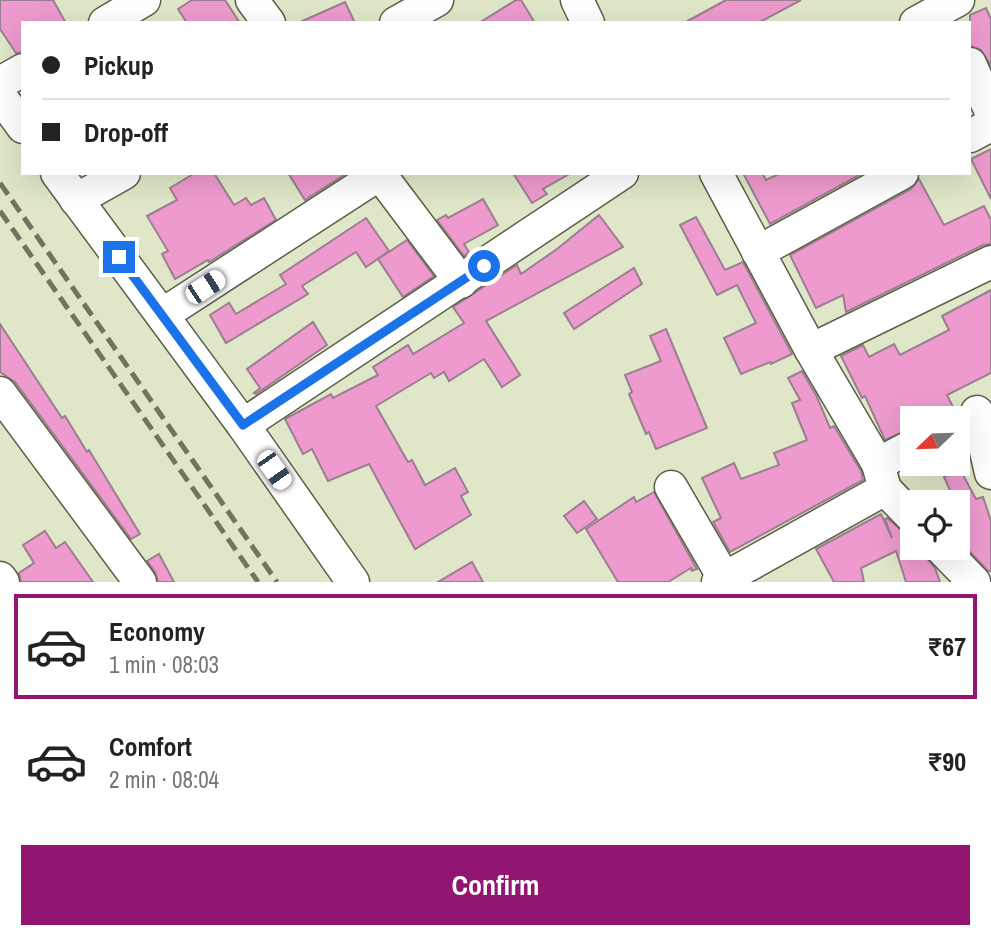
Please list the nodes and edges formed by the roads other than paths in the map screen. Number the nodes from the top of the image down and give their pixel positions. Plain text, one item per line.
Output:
1 (144, 0) edge
2 (252, 0) edge
3 (437, 0) edge
4 (577, 0) edge
5 (951, 10) edge
6 (108, 21) edge
7 (268, 21) edge
8 (400, 21) edge
9 (587, 21) edge
10 (921, 21) edge
11 (971, 66) edge
12 (21, 71) edge
13 (0, 83) edge
14 (0, 96) edge
15 (991, 112) edge
16 (21, 124) edge
17 (991, 125) edge
18 (971, 135) edge
19 (58, 175) edge
20 (120, 175) edge
21 (377, 175) edge
22 (381, 175) edge
23 (619, 175) edge
24 (717, 175) edge
25 (898, 175) edge
26 (76, 200) junction
27 (758, 251) junction
28 (991, 261) edge
29 (461, 282) junction
30 (162, 315) junction
31 (811, 350) junction
32 (0, 393) edge
33 (975, 413) edge
34 (243, 425) junction
35 (900, 458) edge
36 (991, 473) edge
37 (881, 476) junction
38 (671, 487) dead end
39 (900, 501) edge
40 (953, 560) edge
41 (727, 579) edge
42 (140, 582) edge
43 (353, 582) edge
44 (974, 582) edge

1 - 6 street
2 - 7 street
3 - 8 street
4 - 9 street
5 - 10 street
11 - 15 street
12 - 13 street
14 - 16 street
17 - 18 street
19 - 26 street
20 - 26 street
21 - 30 street
22 - 29 street
23 - 29 street
24 - 27 street
25 - 27 street
26 - 30 street
27 - 31 street
28 - 31 street
29 - 34 street
30 - 34 street
31 - 37 street
32 - 42 street
33 - 36 street
34 - 43 street
35 - 37 street
37 - 39 street
37 - 41 street
38 - 41 street
40 - 44 street

